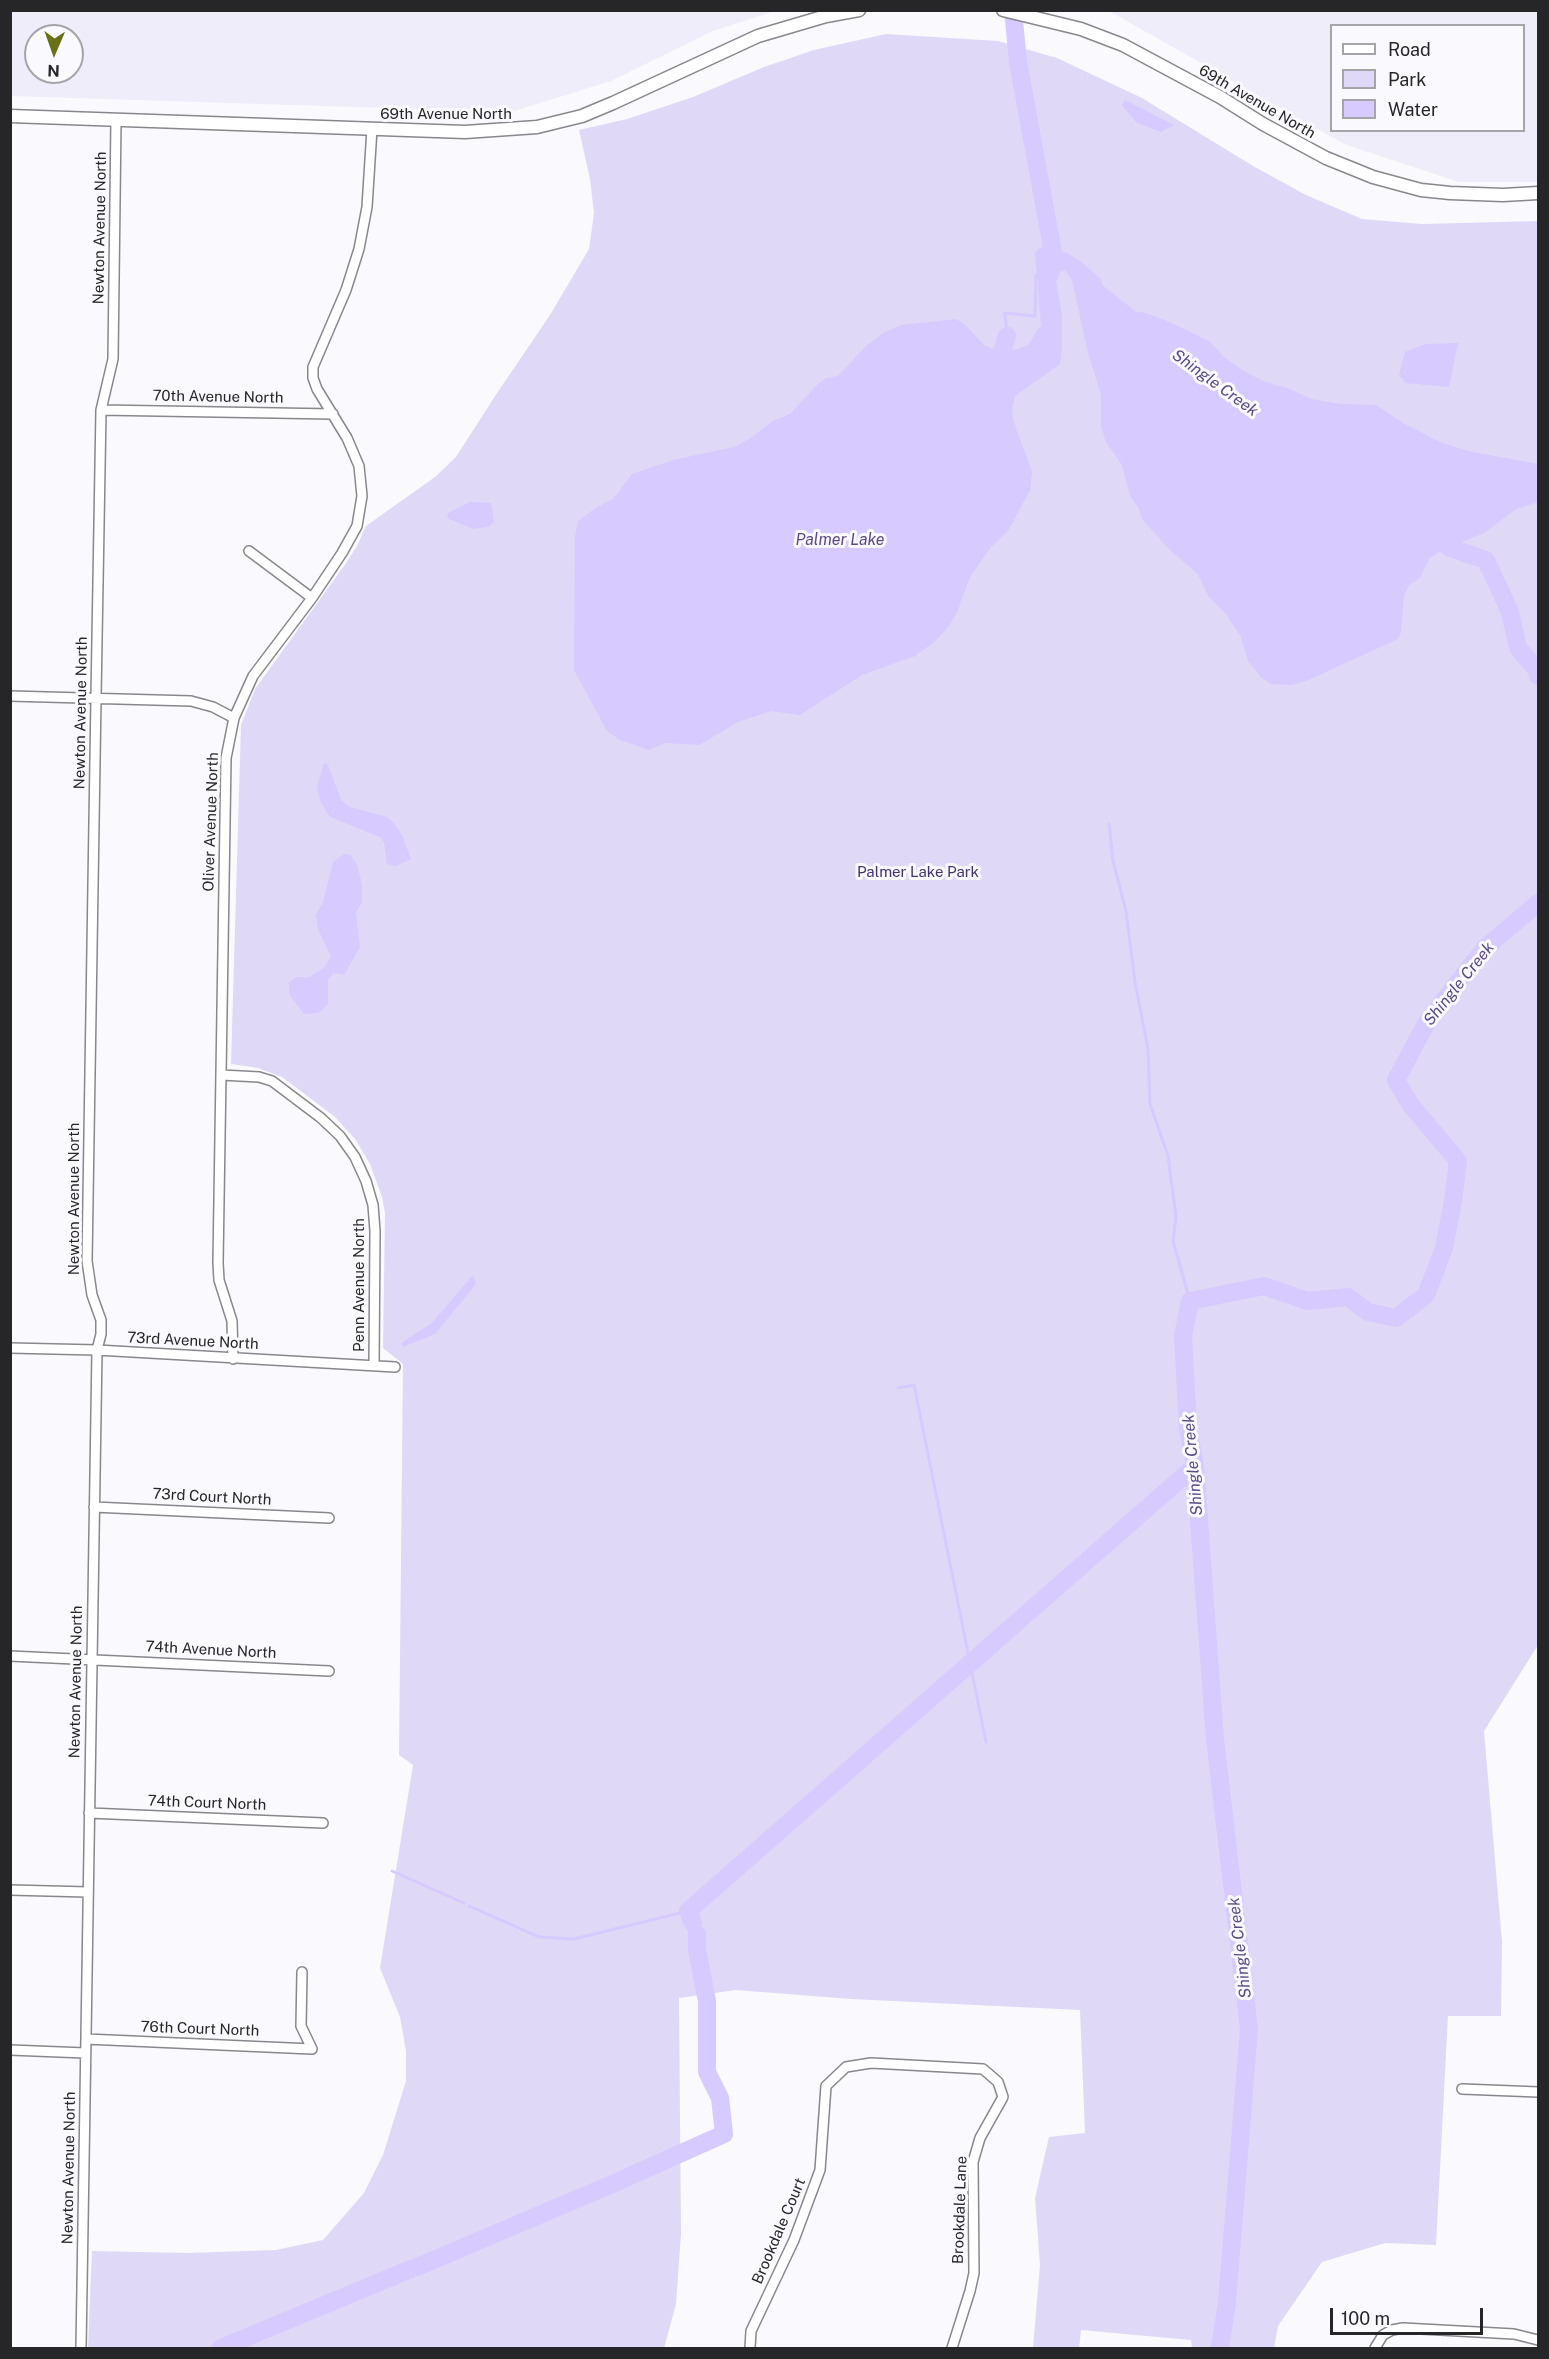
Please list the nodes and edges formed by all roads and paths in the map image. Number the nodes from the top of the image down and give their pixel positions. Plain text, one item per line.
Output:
1 (859, 10) edge
2 (1003, 10) edge
3 (10, 116) edge
4 (116, 120) junction
5 (372, 129) junction
6 (1539, 193) edge
7 (101, 410) junction
8 (333, 414) junction
9 (249, 551) dead end
10 (312, 598) junction
11 (10, 696) edge
12 (96, 697) junction
13 (234, 718) junction
14 (221, 1074) junction
15 (10, 1348) edge
16 (97, 1350) junction
17 (233, 1359) junction
18 (374, 1365) junction
19 (395, 1367) dead end
20 (94, 1507) junction
21 (329, 1518) dead end
22 (10, 1656) edge
23 (92, 1659) junction
24 (329, 1671) dead end
25 (89, 1813) junction
26 (323, 1823) dead end
27 (10, 1890) edge
28 (88, 1892) junction
29 (302, 1972) dead end
30 (86, 2039) junction
31 (10, 2050) edge
32 (85, 2053) junction
33 (826, 2086) joint
34 (1462, 2089) dead end
35 (1539, 2092) edge
36 (1539, 2340) edge
37 (81, 2349) edge
38 (750, 2349) edge
39 (952, 2349) edge
40 (1375, 2349) edge

1 - 5 street, 69th Avenue North
2 - 6 street, 69th Avenue North
3 - 4 street, 69th Avenue North
4 - 5 street, 69th Avenue North
4 - 7 street, Newton Avenue North
5 - 8 street, Oliver Avenue North
7 - 8 street, 70th Avenue North
7 - 12 street, Newton Avenue North
8 - 10 street, Oliver Avenue North
9 - 10 street
10 - 13 street, Oliver Avenue North
11 - 12 street
12 - 13 street
12 - 16 street, Newton Avenue North
13 - 14 street, Oliver Avenue North
14 - 17 street, Oliver Avenue North
14 - 18 street, Penn Avenue North
15 - 16 street, 73rd Avenue North
16 - 17 street, 73rd Avenue North
16 - 20 street, Newton Avenue North
17 - 18 street, 73rd Avenue North
18 - 19 street, 73rd Avenue North
20 - 21 street, 73rd Court North
20 - 23 street, Newton Avenue North
22 - 23 street, 74th Avenue North
23 - 24 street, 74th Avenue North
23 - 25 street, Newton Avenue North
25 - 26 street, 74th Court North
25 - 28 street, Newton Avenue North
27 - 28 street
28 - 30 street, Newton Avenue North
29 - 30 street, 76th Court North
30 - 32 street, Newton Avenue North
31 - 32 street
32 - 37 street, Newton Avenue North
33 - 38 street, Brookdale Court
33 - 39 street, Brookdale Lane
34 - 35 street
36 - 40 street

